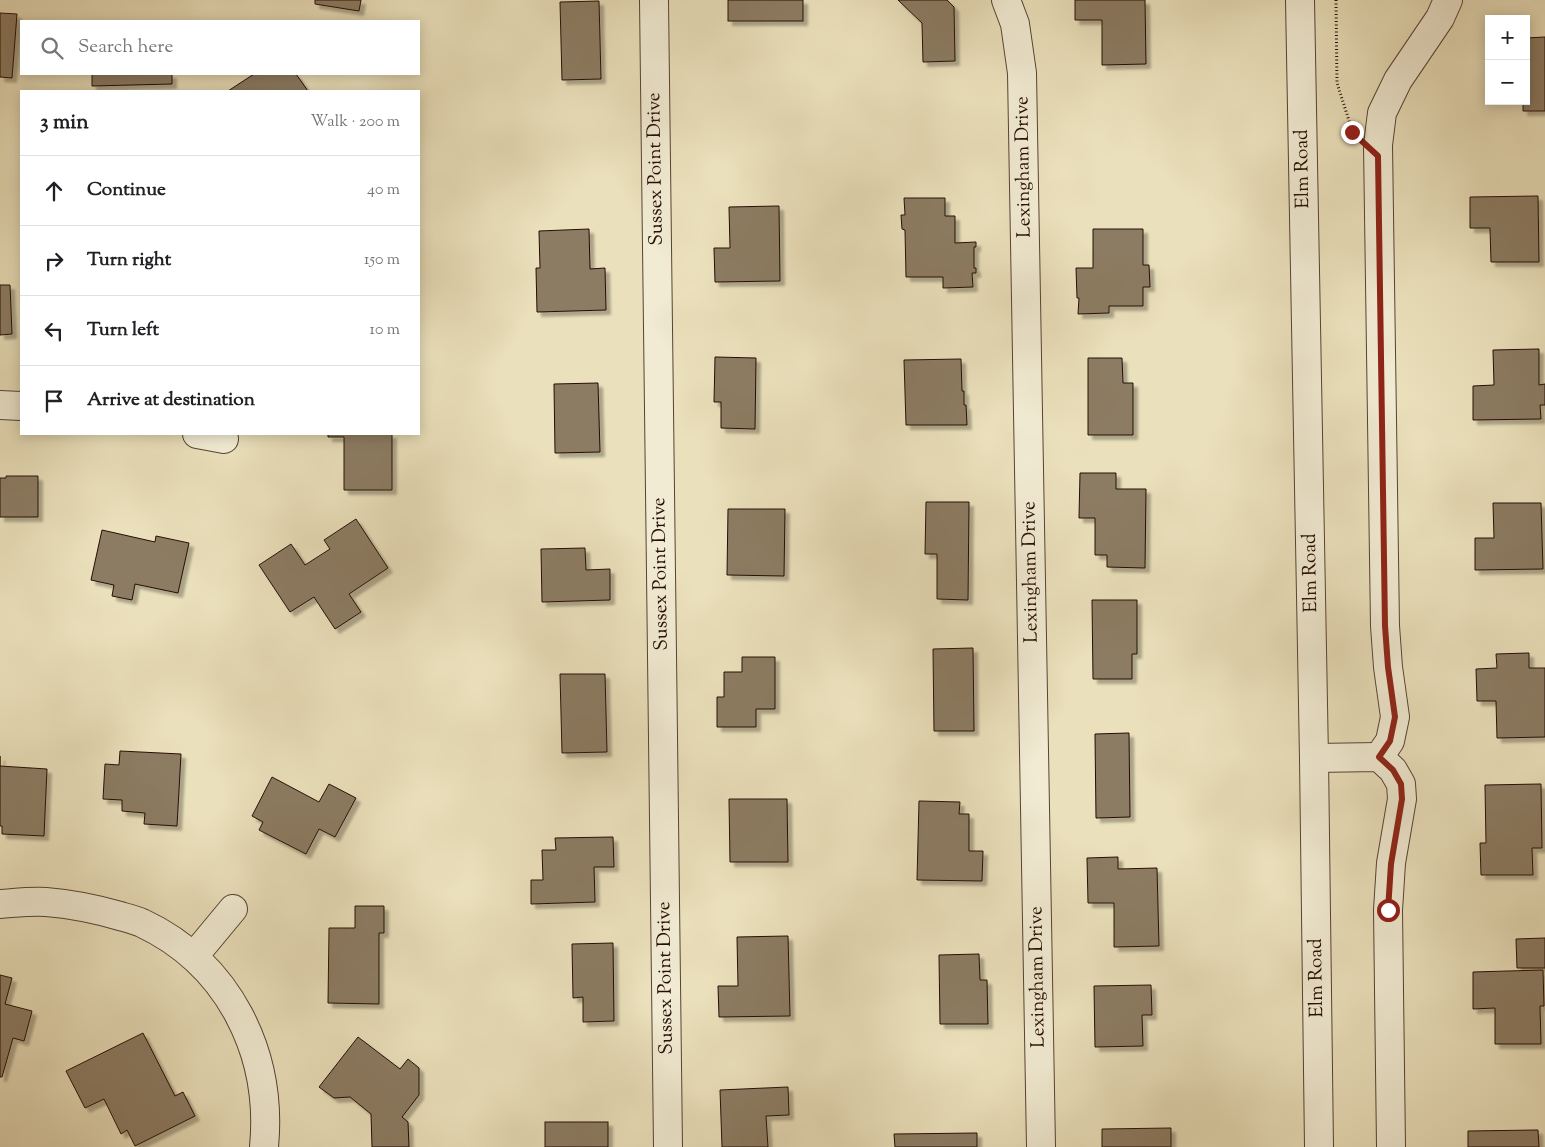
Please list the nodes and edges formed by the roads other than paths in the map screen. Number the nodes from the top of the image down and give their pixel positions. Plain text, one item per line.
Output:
1 (654, 0) edge
2 (1006, 0) edge
3 (1300, 0) edge
4 (1448, 0) edge
5 (0, 405) edge
6 (20, 406) edge
7 (202, 435) edge
8 (224, 439) dead end
9 (1379, 757) junction
10 (1314, 758) junction
11 (0, 904) edge
12 (233, 909) dead end
13 (194, 956) junction
14 (264, 1147) edge
15 (668, 1147) edge
16 (1041, 1147) edge
17 (1319, 1147) edge
18 (1391, 1147) edge

1 - 15 street, Sussex Point Drive
2 - 16 street, Lexingham Drive
3 - 10 street, Elm Road
4 - 9 street
5 - 6 street
7 - 8 street
9 - 10 street
9 - 18 street
10 - 17 street, Elm Road
11 - 13 street
12 - 13 street
13 - 14 street

